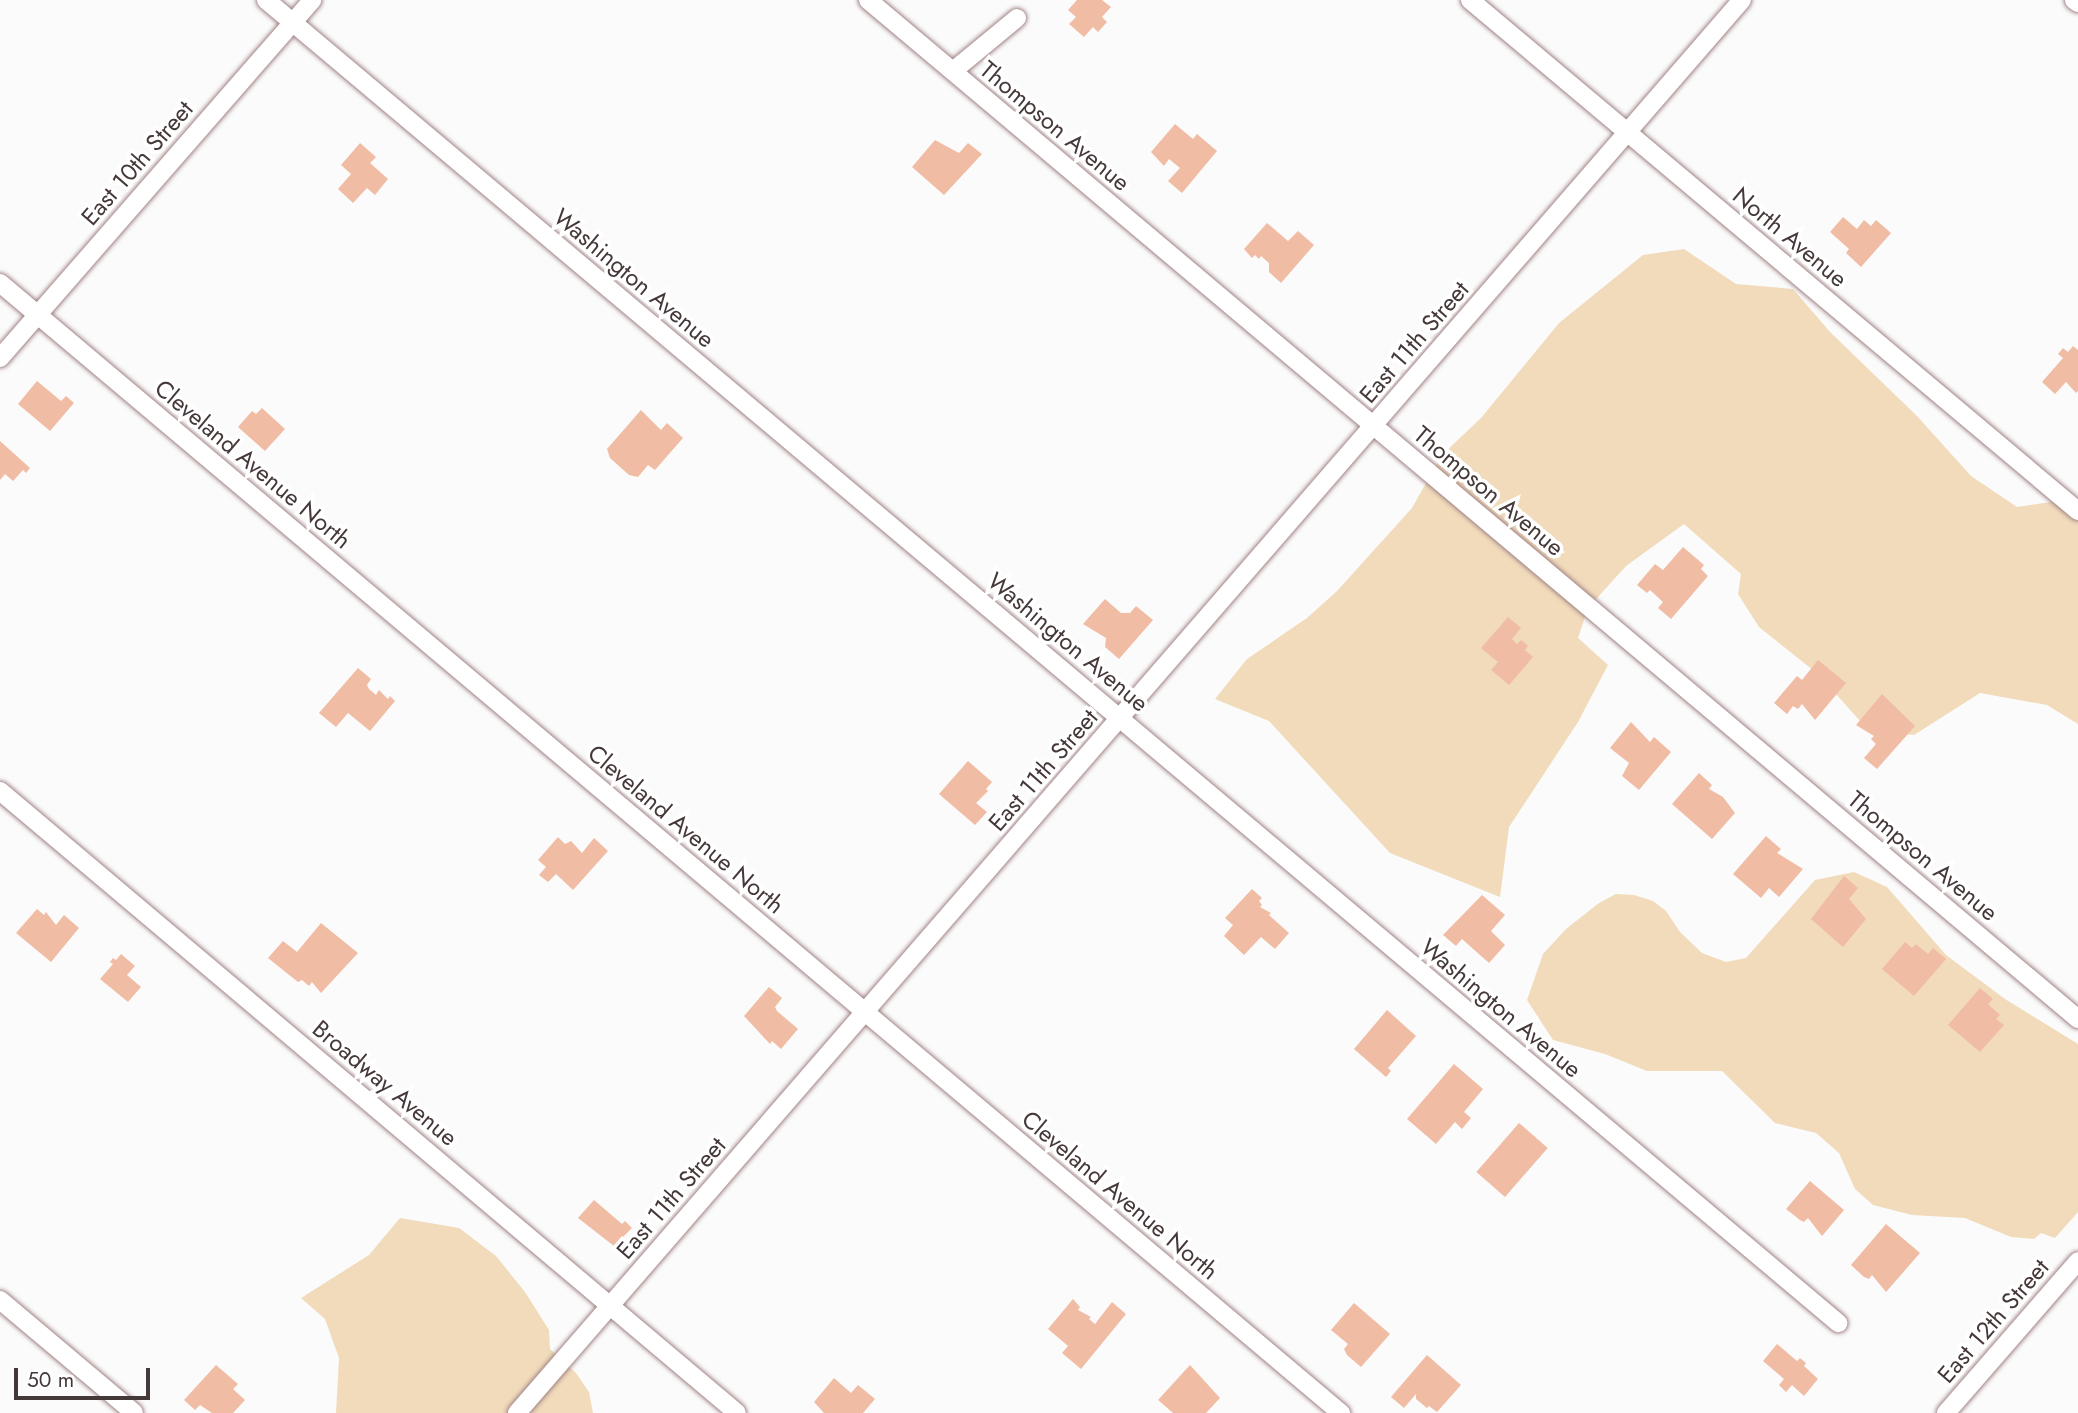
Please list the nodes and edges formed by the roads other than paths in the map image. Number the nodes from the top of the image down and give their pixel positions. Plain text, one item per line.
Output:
1 (265, 0) edge
2 (312, 0) edge
3 (868, 0) edge
4 (1471, 0) edge
5 (1742, 0) edge
6 (1017, 19) dead end
7 (292, 22) junction
8 (953, 71) junction
9 (1629, 132) junction
10 (0, 284) edge
11 (38, 315) junction
12 (0, 358) edge
13 (1373, 426) junction
14 (2078, 511) edge
15 (1120, 718) junction
16 (0, 791) edge
17 (865, 1012) junction
18 (2078, 1019) edge
19 (2078, 1261) edge
20 (0, 1300) edge
21 (610, 1306) junction
22 (1838, 1323) dead end
23 (134, 1413) edge
24 (517, 1413) edge
25 (737, 1413) edge
26 (1341, 1413) edge
27 (1946, 1413) edge

1 - 7 street, Washington Avenue
2 - 7 street, East 10th Street
3 - 8 street, Thompson Avenue
4 - 9 street, North Avenue
5 - 9 street, East 11th Street
6 - 8 street
7 - 11 street, East 10th Street
7 - 15 street, Washington Avenue
8 - 13 street, Thompson Avenue
9 - 13 street, East 11th Street
9 - 14 street, North Avenue
10 - 11 street, Cleveland Avenue North
11 - 12 street, East 10th Street
11 - 17 street, Cleveland Avenue North
13 - 15 street, East 11th Street
13 - 18 street, Thompson Avenue
15 - 17 street, East 11th Street
15 - 22 street, Washington Avenue
16 - 21 street, Broadway Avenue
17 - 21 street, East 11th Street
17 - 26 street, Cleveland Avenue North
19 - 27 street, East 12th Street
20 - 23 street
21 - 24 street, East 11th Street
21 - 25 street, Broadway Avenue

